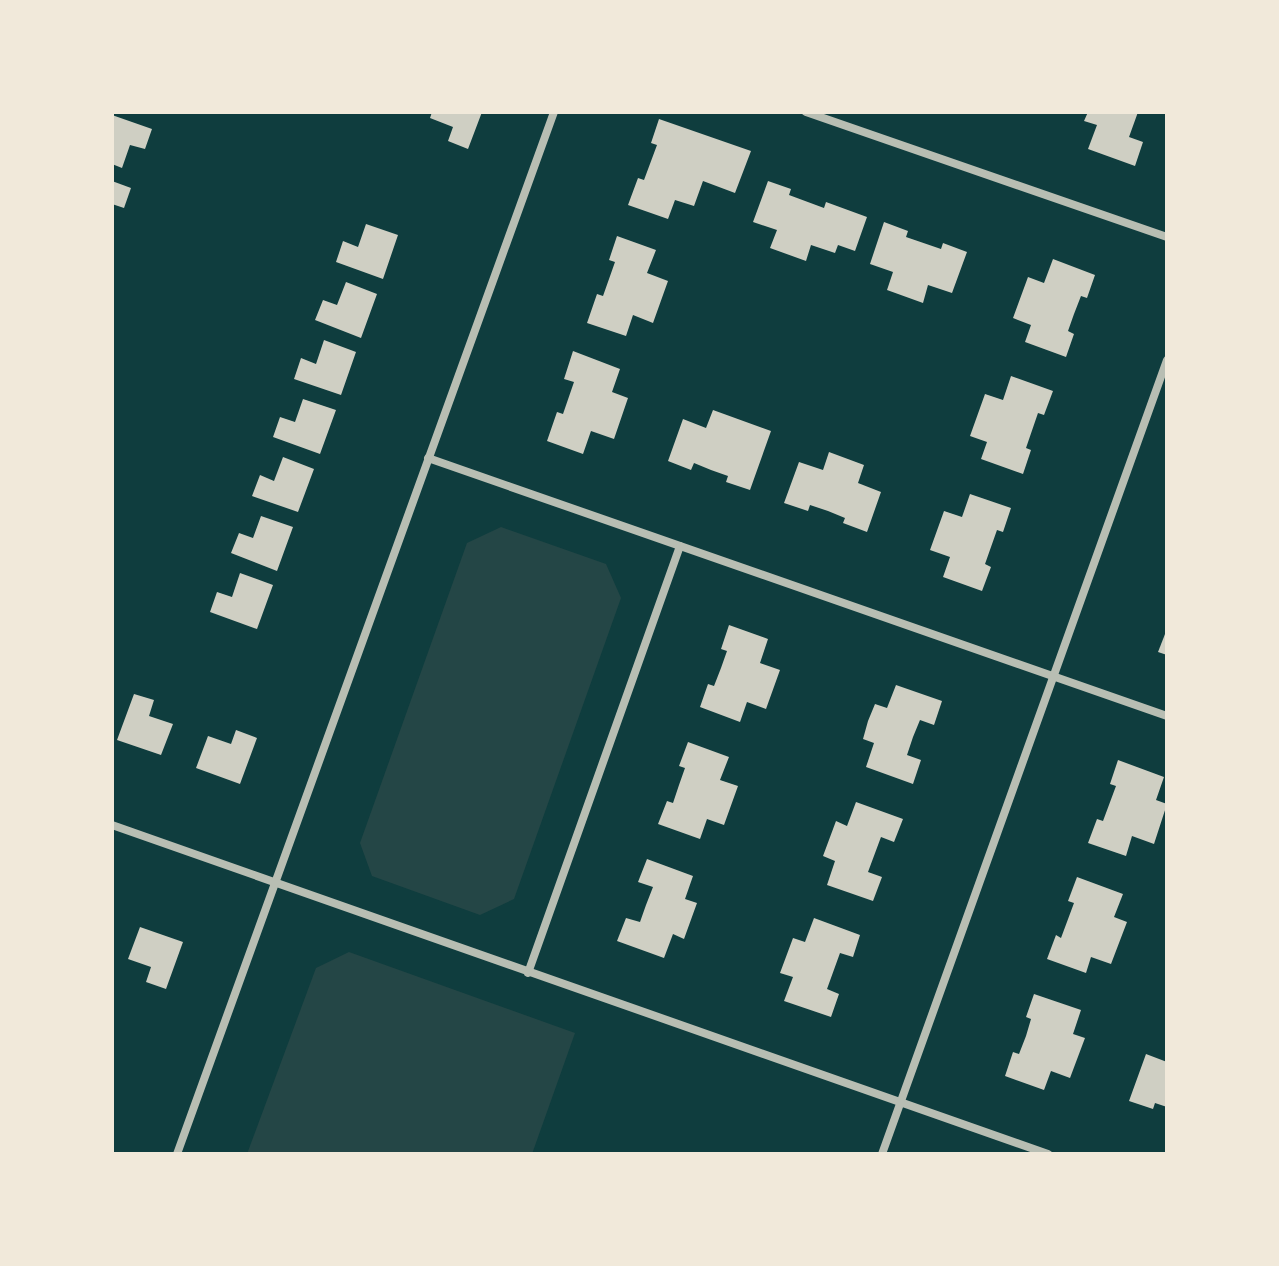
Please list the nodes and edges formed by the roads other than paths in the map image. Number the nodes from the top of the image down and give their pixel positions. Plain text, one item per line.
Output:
1 (554, 112) edge
2 (806, 112) edge
3 (1167, 237) edge
4 (1167, 360) edge
5 (428, 458) junction
6 (680, 546) junction
7 (1054, 676) junction
8 (1167, 716) edge
9 (112, 825) edge
10 (274, 884) junction
11 (528, 973) junction
12 (900, 1102) junction
13 (177, 1154) edge
14 (882, 1154) edge
15 (1048, 1154) edge

1 - 5 street
2 - 3 street
4 - 7 street
5 - 6 street
5 - 10 street
6 - 7 street
6 - 11 street
7 - 8 street
7 - 12 street
9 - 10 street
10 - 11 street
10 - 13 street
11 - 12 street
12 - 14 street
12 - 15 street

